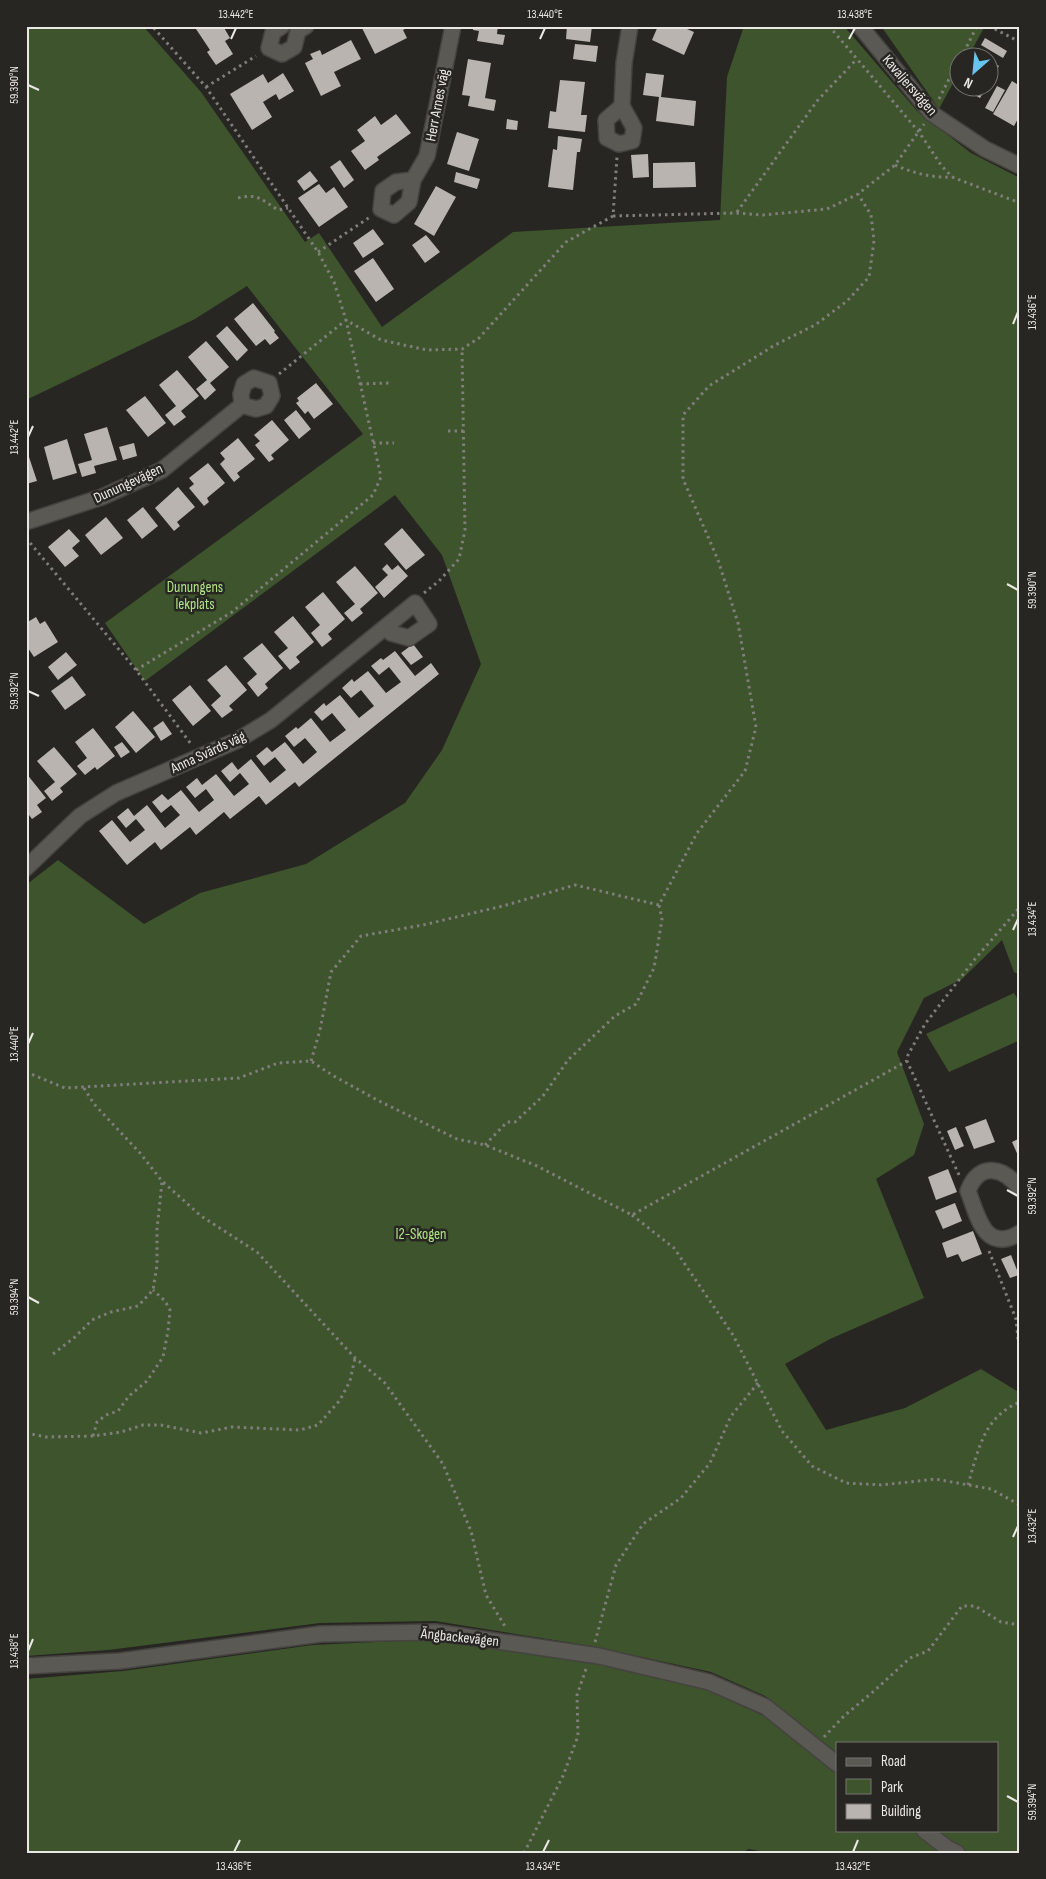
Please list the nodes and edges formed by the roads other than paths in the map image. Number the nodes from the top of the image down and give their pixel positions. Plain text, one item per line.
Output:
1 (282, 26) edge
2 (453, 26) edge
3 (630, 26) edge
4 (860, 26) edge
5 (297, 28) edge
6 (622, 106) junction
7 (1020, 166) edge
8 (413, 180) junction
9 (242, 405) junction
10 (26, 522) edge
11 (386, 628) junction
12 (26, 868) edge
13 (1020, 1189) edge
14 (1020, 1233) edge
15 (26, 1666) edge
16 (836, 1763) edge
17 (927, 1832) edge
18 (957, 1853) edge

1 - 5 street
2 - 8 street, Herr Arnes väg
3 - 6 street
4 - 7 street, Kavaljersvägen
6 - 6 street
8 - 8 street, Herr Arnes väg
9 - 9 street
9 - 10 street, Dunungevägen
11 - 11 street, Anna Svärds väg
11 - 12 street, Anna Svärds väg
13 - 14 street
15 - 16 street, Ängbackevägen
17 - 18 street

